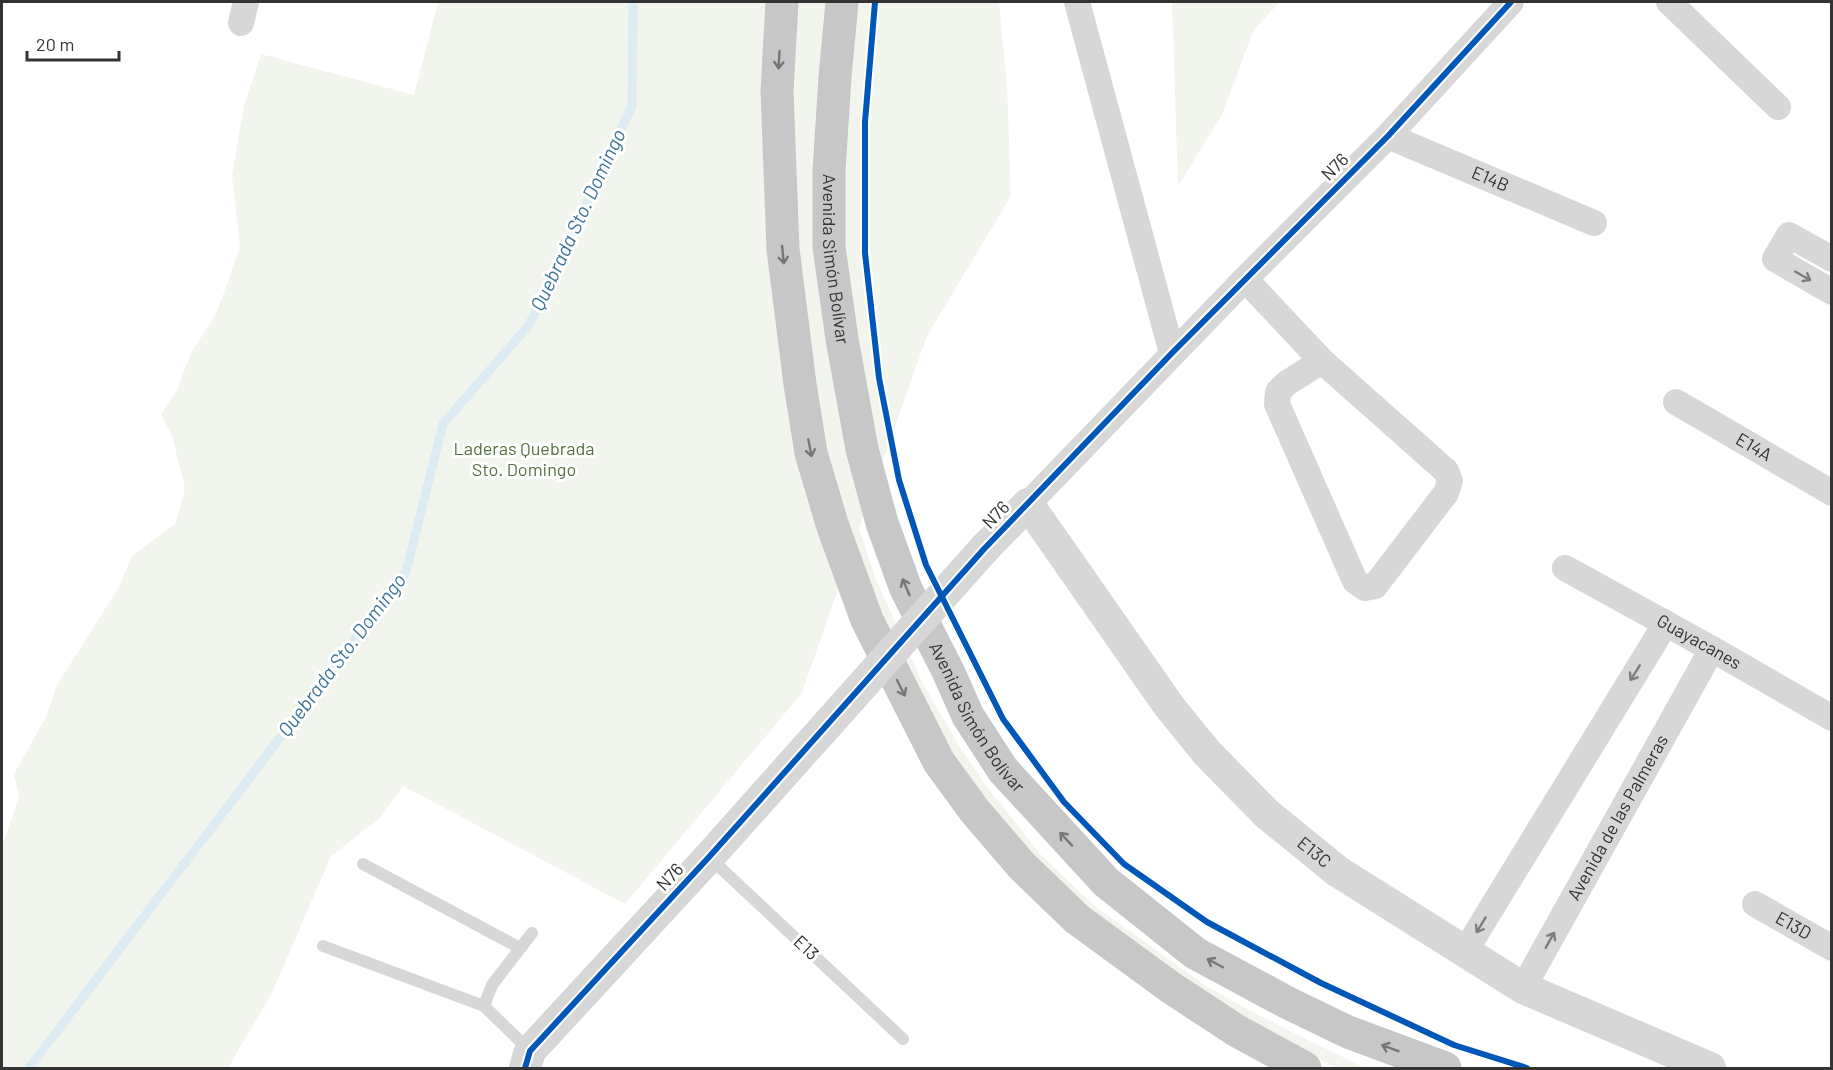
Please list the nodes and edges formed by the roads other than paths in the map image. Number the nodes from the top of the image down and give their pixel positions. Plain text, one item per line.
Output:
1 (782, 2) edge
2 (842, 2) edge
3 (1077, 2) edge
4 (1511, 2) edge
5 (1668, 2) edge
6 (1778, 107) dead end
7 (1388, 136) junction
8 (1594, 223) dead end
9 (1832, 259) edge
10 (1245, 279) junction
11 (1832, 292) edge
12 (1172, 353) junction
13 (1322, 361) junction
14 (1676, 402) dead end
15 (1832, 493) edge
16 (1028, 504) junction
17 (1565, 568) dead end
18 (1666, 623) junction
19 (1712, 649) junction
20 (1832, 718) edge
21 (709, 857) junction
22 (363, 864) dead end
23 (1755, 904) dead end
24 (532, 933) dead end
25 (323, 946) dead end
26 (520, 948) junction
27 (1832, 948) edge
28 (1464, 952) junction
29 (1523, 988) junction
30 (484, 1006) junction
31 (903, 1040) dead end
32 (527, 1060) edge
33 (1305, 1068) edge
34 (1445, 1068) edge
35 (1710, 1068) edge

1 -> 33 highway
34 -> 2 highway, Avenida Simón Bolívar
3 - 12 street
4 - 7 street, N76
5 - 6 street
7 - 8 street, E14B
7 - 10 street, N76
9 -> 11 street
10 - 12 street, N76
10 - 13 street
12 - 16 street, N76
13 - 13 street
14 - 15 street, E14A
16 - 21 street, N76, bridge
16 - 28 street, E13C
17 - 18 street, Guayacanes
18 - 19 street, Guayacanes
18 -> 28 street
19 - 20 street, Guayacanes
29 -> 19 street, Avenida de las Palmeras
21 - 31 lane, E13
21 - 32 street, N76
22 - 26 lane
23 - 27 street, E13D
24 - 26 lane
25 - 30 lane
26 - 30 lane
28 - 29 street, E13C
29 - 35 street, E13C
30 - 32 lane

